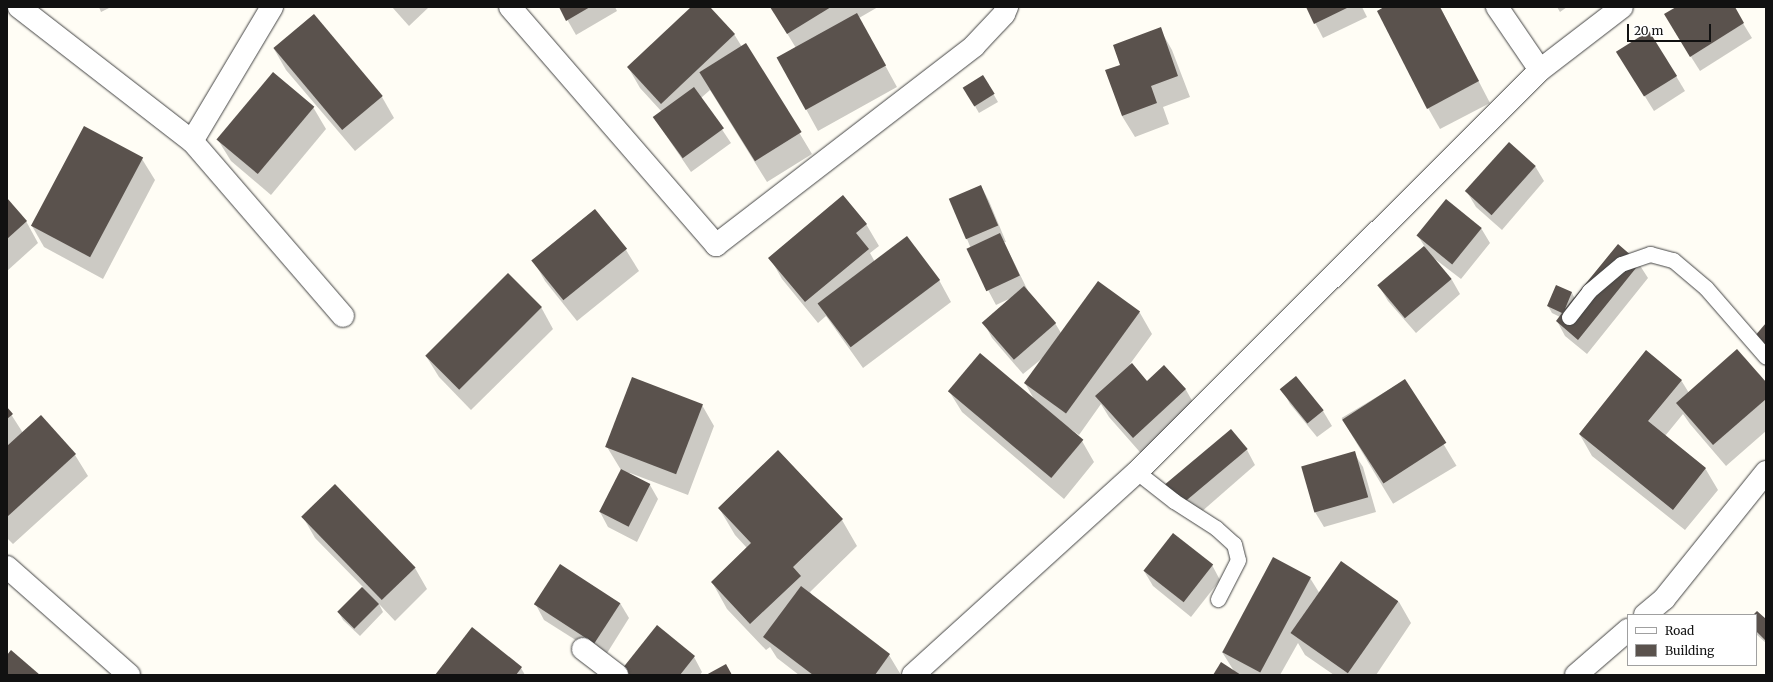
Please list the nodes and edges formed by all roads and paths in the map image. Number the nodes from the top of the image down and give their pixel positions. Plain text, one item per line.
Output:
1 (19, 7) edge
2 (272, 7) edge
3 (510, 7) edge
4 (1007, 7) edge
5 (1497, 7) edge
6 (1622, 7) edge
7 (1540, 70) junction
8 (192, 141) junction
9 (343, 316) dead end
10 (1569, 318) dead end
11 (1766, 357) edge
12 (1137, 472) junction
13 (1766, 472) edge
14 (7, 567) edge
15 (1218, 599) dead end
16 (1647, 614) edge
17 (1627, 631) edge
18 (583, 649) dead end
19 (129, 675) edge
20 (617, 675) edge
21 (913, 675) edge
22 (1576, 675) edge

1 - 8 street
2 - 8 street
3 - 4 street
5 - 7 street
6 - 7 street
7 - 12 street
8 - 9 street
10 - 11 lane
12 - 15 lane
12 - 21 street
13 - 16 street
14 - 19 street
17 - 22 street
18 - 20 street

